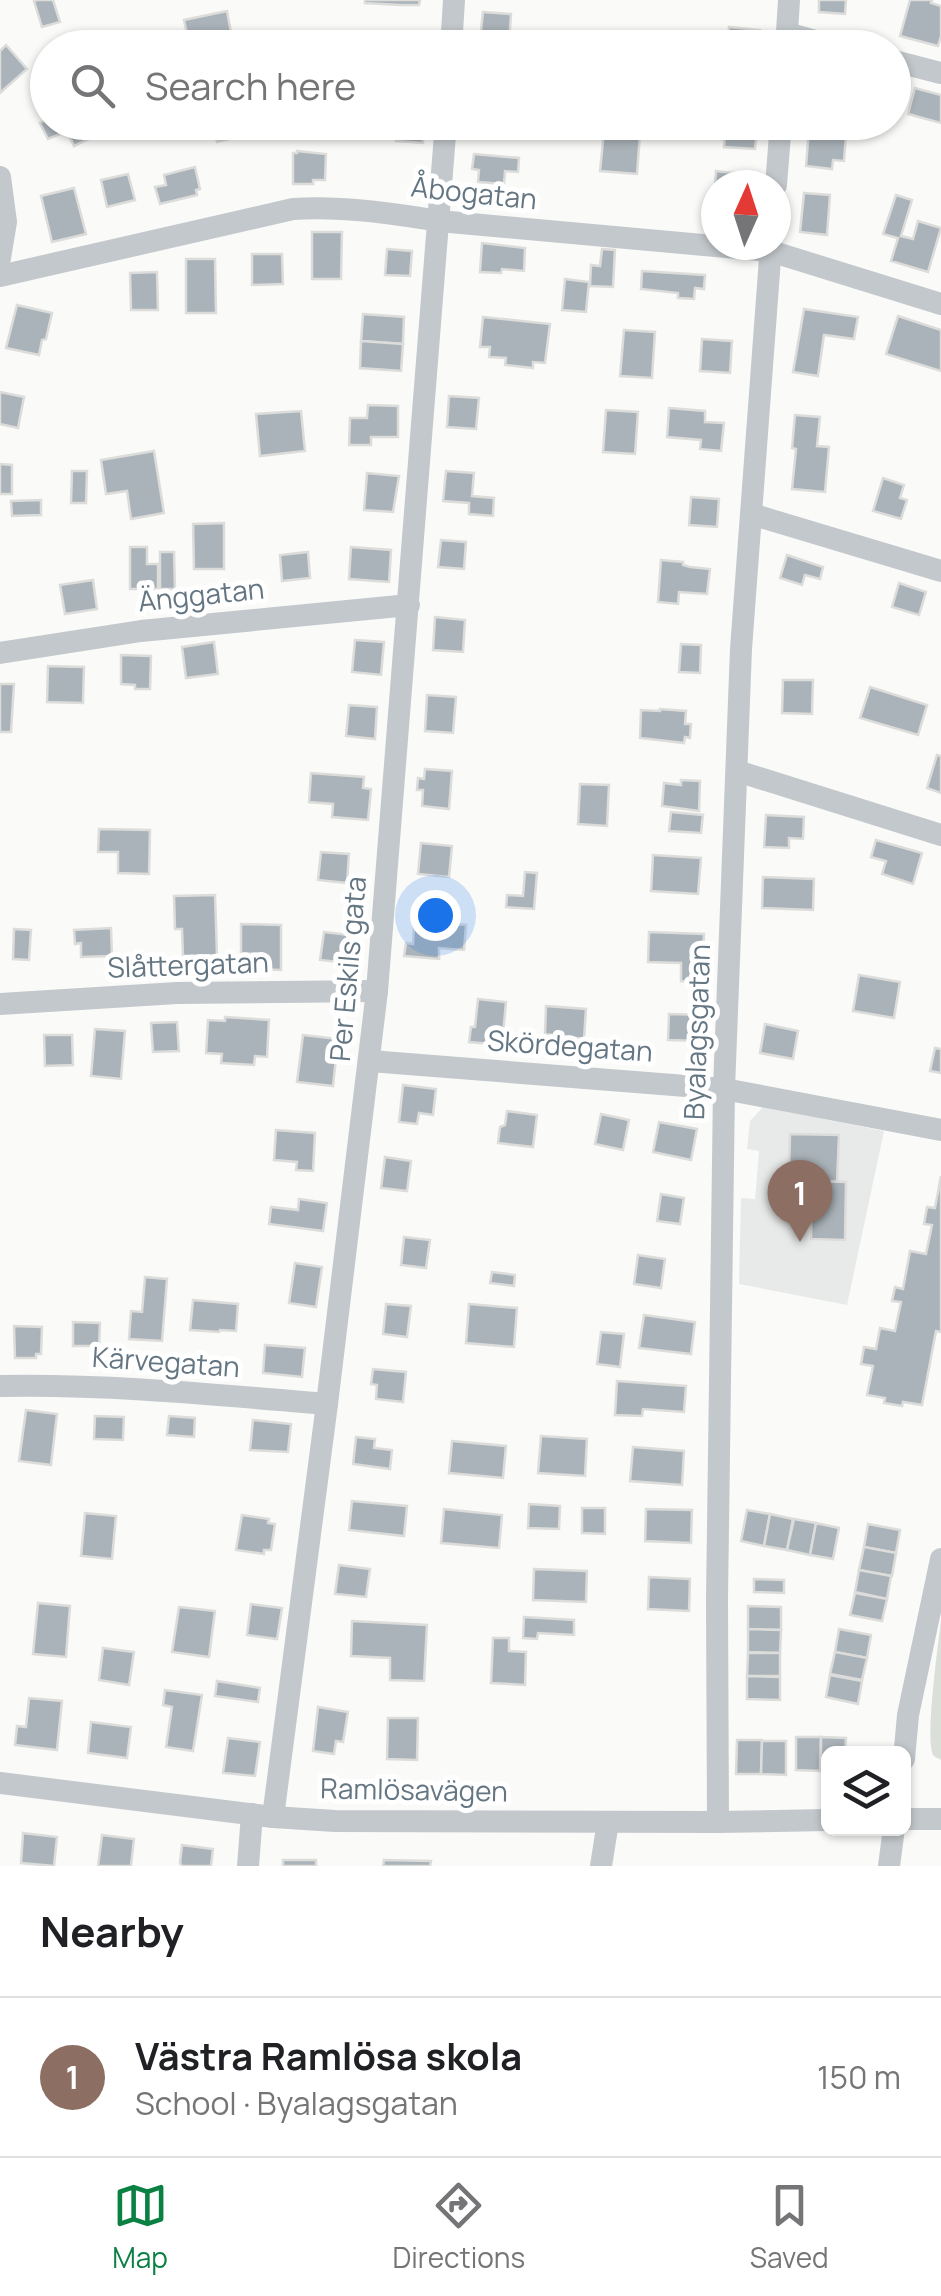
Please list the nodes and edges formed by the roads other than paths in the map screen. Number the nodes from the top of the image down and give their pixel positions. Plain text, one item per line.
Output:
1 (454, 0) edge
2 (789, 0) edge
3 (452, 30) edge
4 (787, 30) edge
5 (911, 65) edge
6 (941, 73) edge
7 (445, 140) edge
8 (780, 140) edge
9 (777, 170) edge
10 (0, 178) edge
11 (3, 206) edge
12 (439, 221) junction
13 (701, 242) edge
14 (791, 255) edge
15 (0, 258) edge
16 (770, 260) edge
17 (0, 276) edge
18 (941, 304) edge
19 (752, 514) junction
20 (941, 571) edge
21 (409, 606) junction
22 (0, 653) edge
23 (736, 771) junction
24 (941, 835) edge
25 (377, 992) junction
26 (0, 1004) edge
27 (370, 1061) junction
28 (724, 1088) junction
29 (941, 1130) edge
30 (0, 1386) edge
31 (328, 1404) junction
32 (941, 1560) edge
33 (905, 1746) edge
34 (0, 1783) edge
35 (262, 1815) junction
36 (941, 1819) edge
37 (821, 1820) edge
38 (911, 1820) edge
39 (608, 1822) junction
40 (718, 1822) junction
41 (893, 1836) edge
42 (248, 1866) edge
43 (601, 1866) edge
44 (889, 1866) edge

1 - 3 street
2 - 4 street
5 - 6 street
7 - 12 street, Per Eskils gata
8 - 9 street
10 - 11 street
11 - 15 street
12 - 13 street, Åbogatan
12 - 17 street, Åbogatan
12 - 21 street, Per Eskils gata
14 - 18 street, Åbogatan
16 - 19 street, Byalagsgatan
19 - 20 street
19 - 23 street, Byalagsgatan
21 - 22 street, Änggatan
21 - 25 street, Per Eskils gata
23 - 24 street
23 - 28 street, Byalagsgatan
25 - 26 street, Slåttergatan
25 - 27 street, Per Eskils gata
27 - 28 street, Skördegatan
27 - 31 street, Per Eskils gata
28 - 29 street, Skördegatan
28 - 40 street, Byalagsgatan
30 - 31 street, Kärvegatan
31 - 35 street, Per Eskils gata
32 - 33 street
34 - 35 street, Ramlösavägen
35 - 39 street, Ramlösavägen
35 - 42 street, Per Eskils gata
36 - 38 street
37 - 40 street, Ramlösavägen
39 - 40 street, Ramlösavägen
39 - 43 street
41 - 44 street

